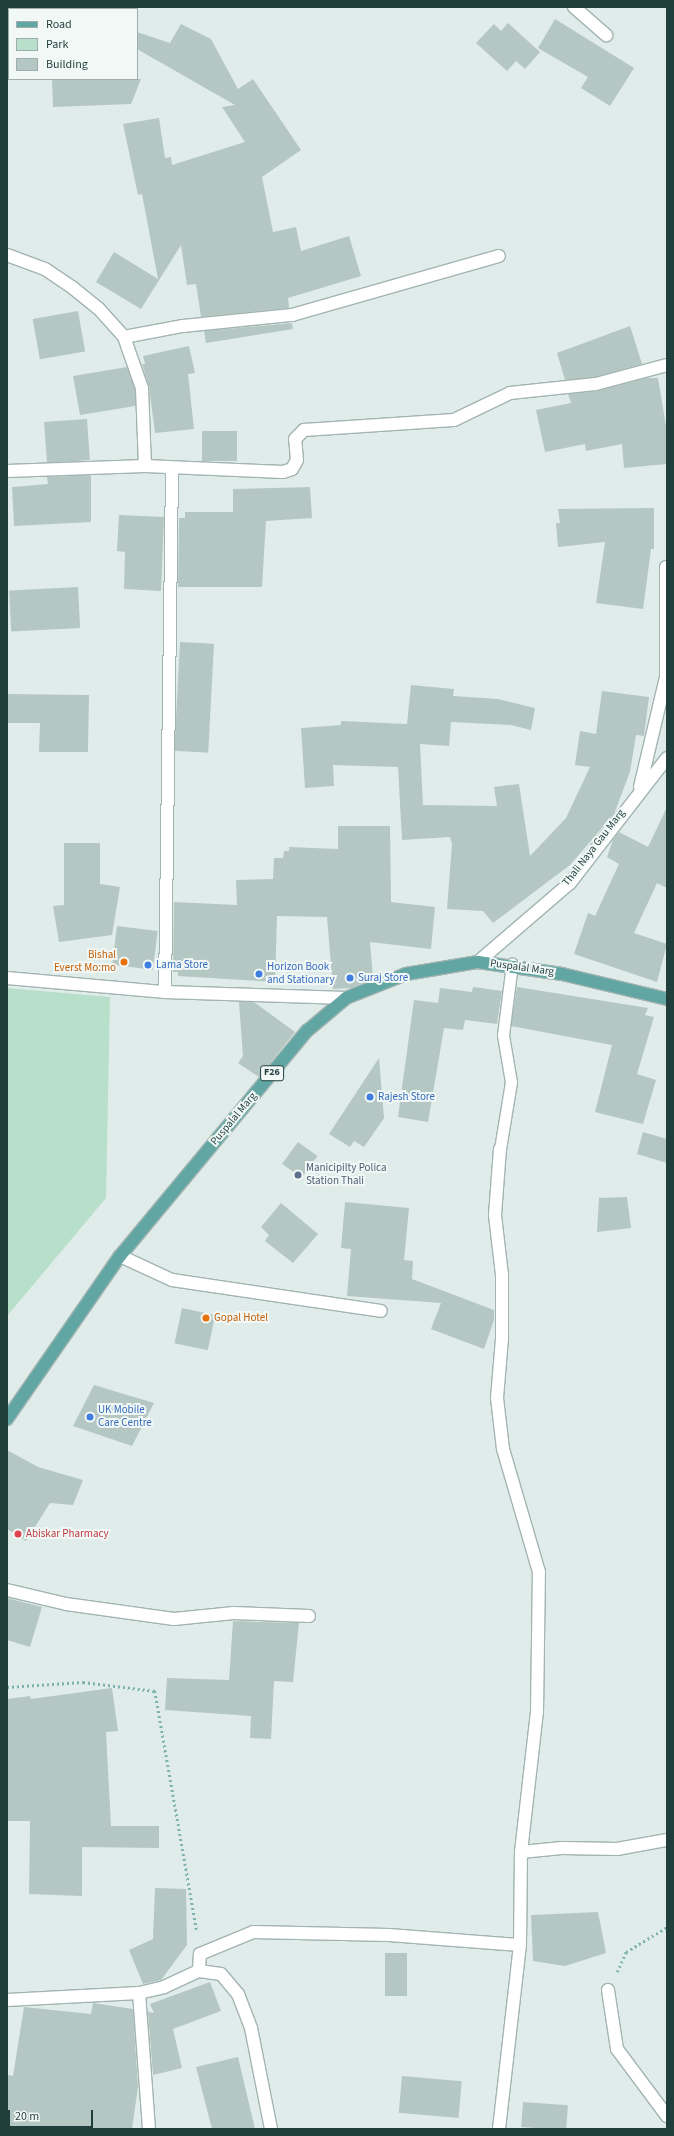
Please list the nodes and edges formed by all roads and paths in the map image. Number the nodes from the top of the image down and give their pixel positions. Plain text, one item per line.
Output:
1 (574, 7) edge
2 (606, 35) dead end
3 (7, 255) edge
4 (499, 256) dead end
5 (124, 337) junction
6 (667, 365) edge
7 (145, 466) junction
8 (172, 468) junction
9 (7, 471) edge
10 (666, 567) edge
11 (667, 758) edge
12 (639, 790) junction
13 (478, 962) junction
14 (512, 964) junction
15 (7, 978) edge
16 (165, 992) junction
17 (346, 998) junction
18 (667, 999) edge
19 (500, 1149) joint
20 (120, 1256) junction
21 (381, 1311) dead end
22 (7, 1419) edge
23 (7, 1590) edge
24 (309, 1616) dead end
25 (7, 1687) edge
26 (667, 1840) edge
27 (521, 1852) junction
28 (667, 1927) edge
29 (520, 1945) junction
30 (200, 1954) junction
31 (199, 1971) junction
32 (608, 1990) joint
33 (139, 1993) junction
34 (7, 2000) edge
35 (667, 2116) edge
36 (149, 2129) edge
37 (271, 2129) edge
38 (499, 2129) edge

1 - 2 street
3 - 5 street
4 - 5 street
5 - 7 street
6 - 8 street
7 - 8 street
7 - 9 street
8 - 16 street
10 - 12 street
11 - 12 street, Thali Naya Gau Marg
12 - 13 street, Thali Naya Gau Marg
13 - 14 main road, Puspalal Marg / F26
13 - 17 main road, Puspalal Marg / F26
14 - 18 main road, Puspalal Marg / F26
14 - 19 lane
15 - 16 street
16 - 17 street
17 - 20 main road, Puspalal Marg / F26
19 - 27 street
20 - 21 street
20 - 22 main road, Puspalal Marg / F26
23 - 24 street
25 - 30 path
26 - 27 street
27 - 29 street
28 - 32 path
29 - 30 street
29 - 38 street
30 - 31 street
31 - 33 street
31 - 37 street
32 - 35 street
33 - 34 street
33 - 36 street

